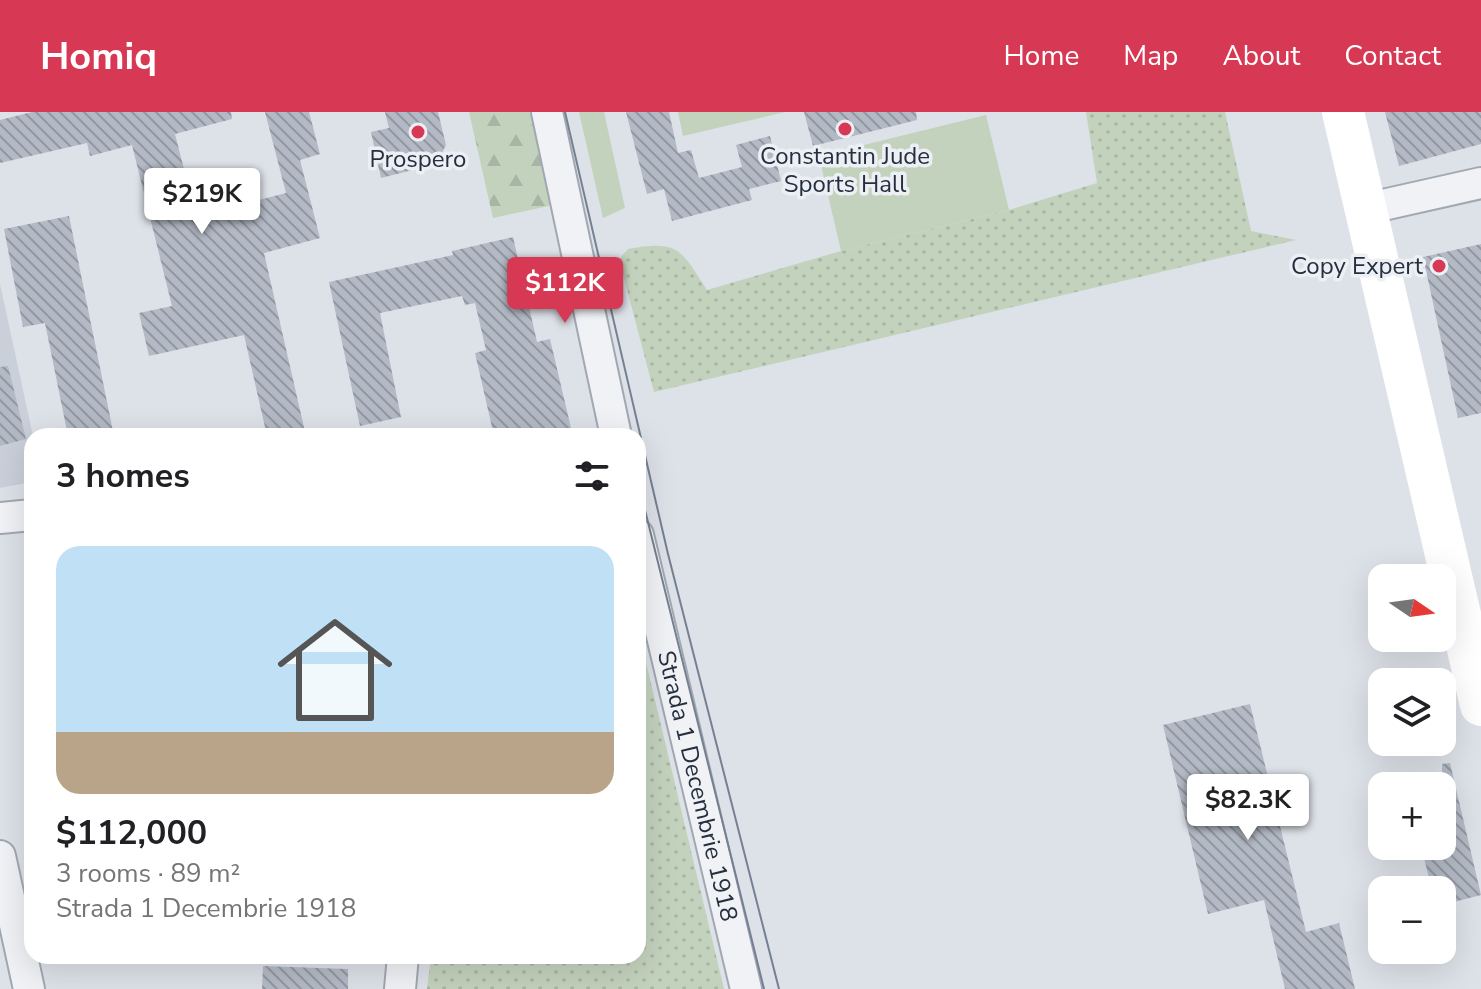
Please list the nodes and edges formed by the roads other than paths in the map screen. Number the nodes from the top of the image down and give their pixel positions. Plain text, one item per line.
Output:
1 (547, 112) edge
2 (1343, 112) edge
3 (1481, 183) edge
4 (1365, 209) junction
5 (614, 428) edge
6 (24, 516) edge
7 (0, 518) edge
8 (646, 578) edge
9 (1481, 705) edge
10 (0, 856) edge
11 (402, 964) edge
12 (29, 989) edge
13 (400, 989) edge
14 (746, 989) edge

1 - 5 street
2 - 4 street
3 - 4 street
4 - 9 street
6 - 7 street
8 - 14 street, Strada 1 Decembrie 1918
10 - 12 street
11 - 13 street

